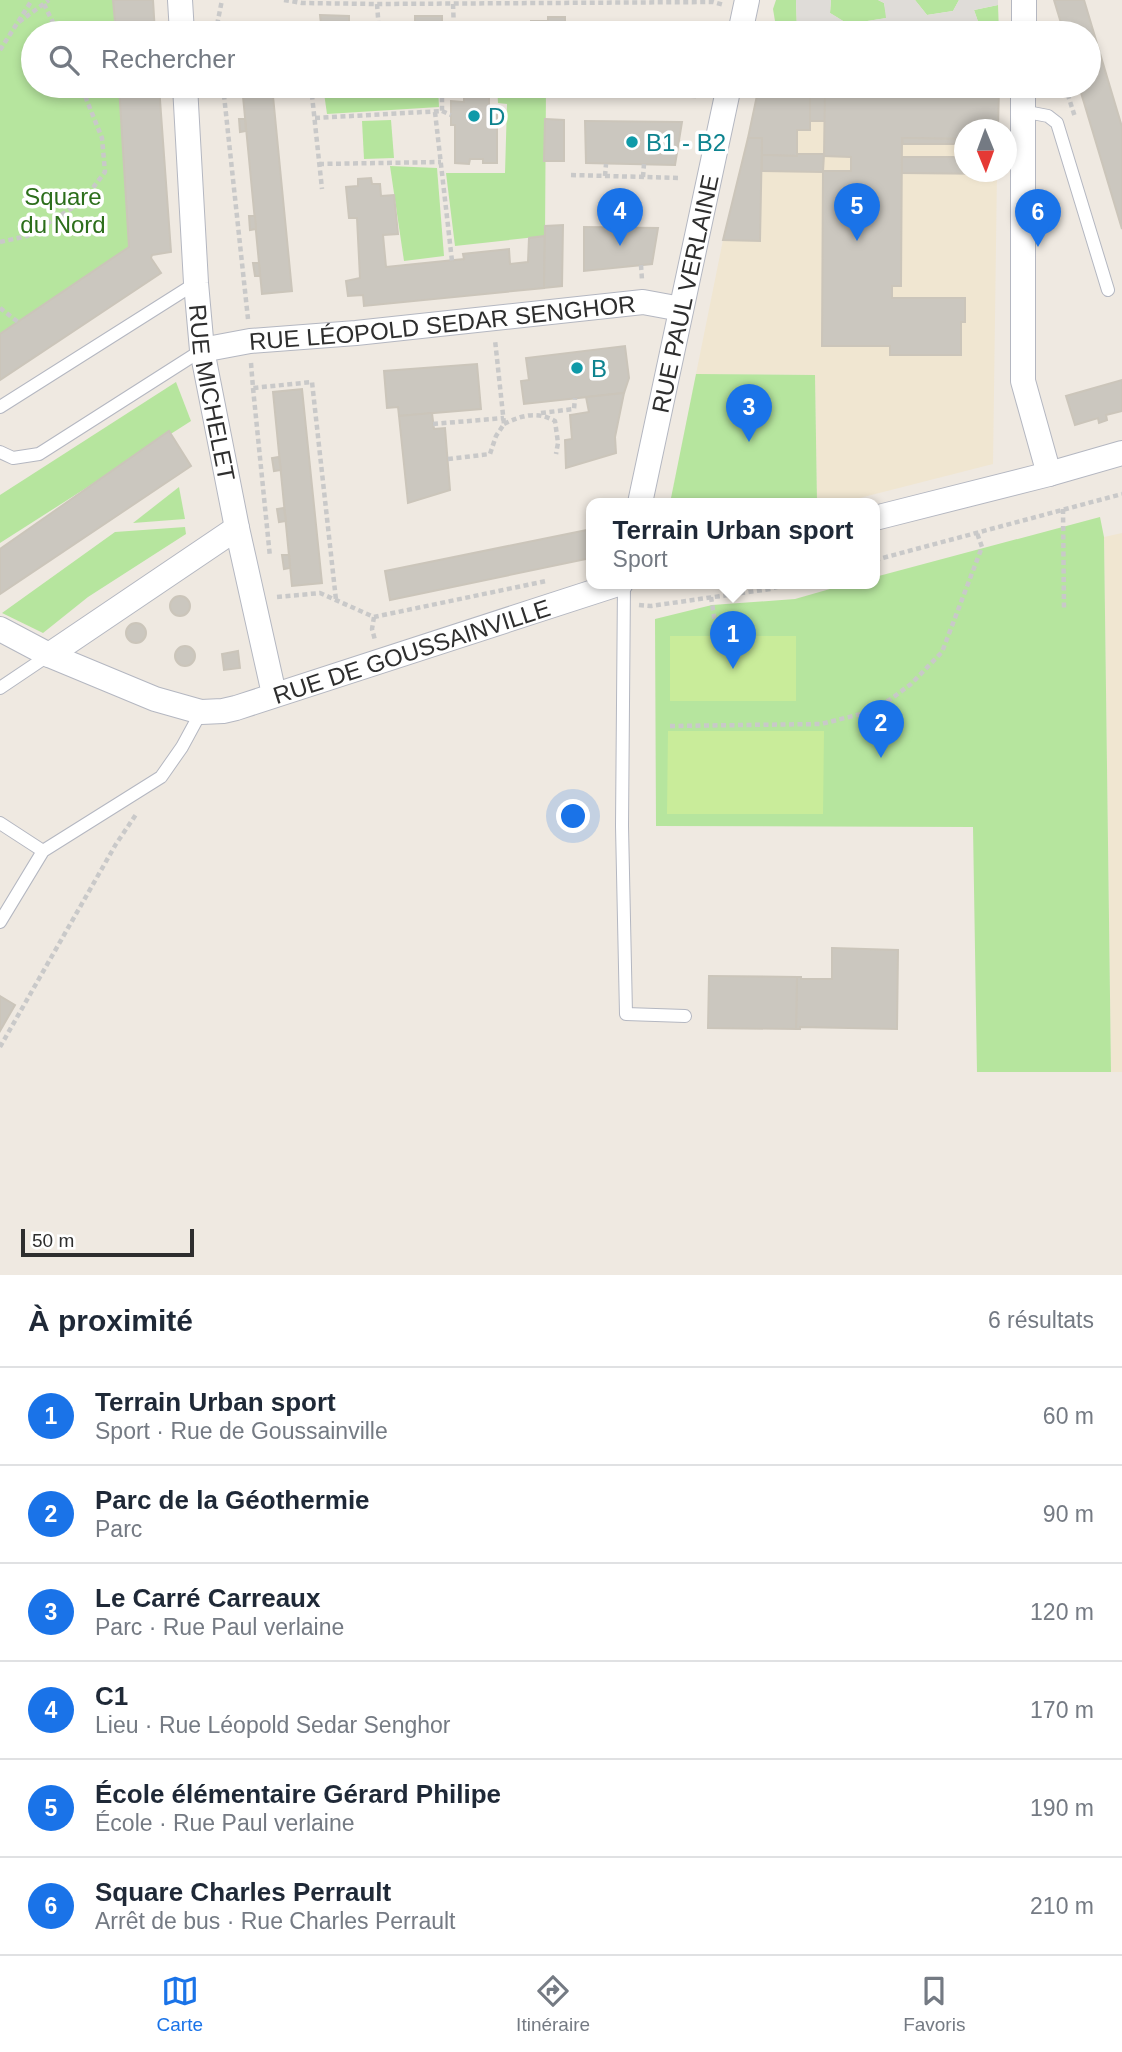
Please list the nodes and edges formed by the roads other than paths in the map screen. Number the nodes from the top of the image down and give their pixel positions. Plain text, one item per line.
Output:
1 (180, 0) edge
2 (1024, 0) edge
3 (181, 21) edge
4 (1024, 21) edge
5 (186, 98) edge
6 (726, 98) edge
7 (1023, 98) edge
8 (1022, 111) junction
9 (196, 283) junction
10 (1108, 290) dead end
11 (681, 309) junction
12 (202, 350) junction
13 (0, 407) edge
14 (0, 452) edge
15 (1122, 453) edge
16 (1049, 474) junction
17 (641, 498) edge
18 (880, 518) edge
19 (237, 528) junction
20 (623, 590) edge
21 (0, 629) edge
22 (0, 645) edge
23 (49, 655) junction
24 (0, 688) edge
25 (274, 694) junction
26 (201, 712) junction
27 (0, 823) edge
28 (43, 852) junction
29 (0, 922) edge
30 (685, 1016) dead end

1 - 3 street
2 - 4 street
5 - 9 street, RUE MICHELET
6 - 11 street, RUE PAUL VERLAINE
7 - 8 street
8 - 10 lane
8 - 16 street
9 - 12 street, RUE MICHELET
9 - 13 lane
11 - 12 street, RUE LÉOPOLD SEDAR SENGHOR
11 - 17 street, RUE PAUL VERLAINE
12 - 14 lane
12 - 19 street, RUE MICHELET
15 - 16 street
16 - 18 street
19 - 23 street
19 - 25 street, RUE MICHELET
20 - 25 street, RUE DE GOUSSAINVILLE
20 - 30 lane
21 - 23 street
22 - 23 street
23 - 24 lane
23 - 26 street
25 - 26 street, RUE DE GOUSSAINVILLE
26 - 28 lane
27 - 28 lane
28 - 29 lane

